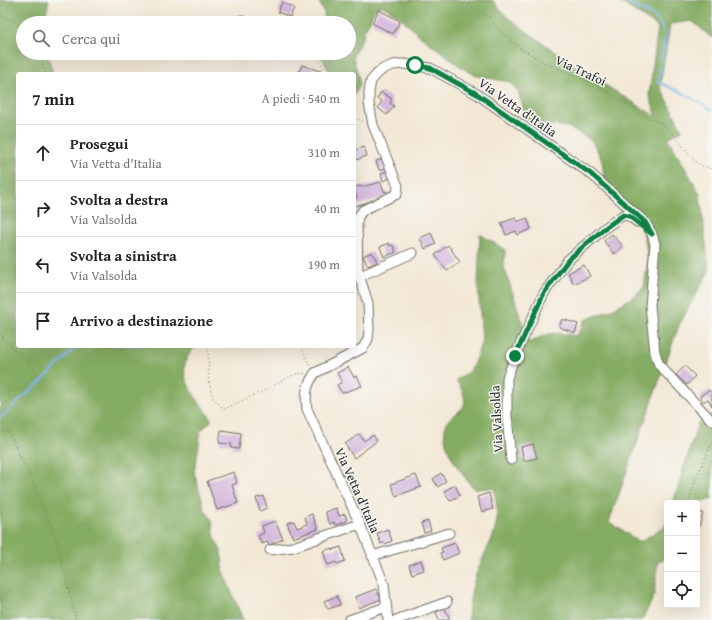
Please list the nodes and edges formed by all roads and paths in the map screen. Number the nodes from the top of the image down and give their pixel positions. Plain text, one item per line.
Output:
1 (462, 0) edge
2 (0, 15) edge
3 (16, 23) edge
4 (43, 60) edge
5 (320, 60) edge
6 (45, 72) edge
7 (324, 72) edge
8 (356, 119) edge
9 (373, 124) junction
10 (712, 169) edge
11 (652, 234) junction
12 (413, 253) dead end
13 (360, 276) junction
14 (0, 334) edge
15 (208, 348) edge
16 (302, 348) edge
17 (315, 373) junction
18 (0, 408) edge
19 (712, 421) edge
20 (0, 430) edge
21 (712, 443) edge
22 (511, 460) dead end
23 (689, 500) edge
24 (360, 524) junction
25 (449, 533) dead end
26 (270, 550) dead end
27 (372, 556) junction
28 (447, 602) dead end
29 (386, 607) junction
30 (76, 620) edge
31 (349, 620) edge
32 (388, 620) edge
33 (396, 620) edge

1 - 10 path, Via Trafoi
2 - 3 path
4 - 6 path
5 - 7 path
8 - 9 path
9 - 11 street, Via Vetta d'Italia
9 - 13 street, Via Vetta d'Italia
11 - 19 street, Via Vetta d'Italia
11 - 22 street, Via Valsolda
12 - 13 street
13 - 17 street, Via Vetta d'Italia
14 - 18 path
15 - 17 path
16 - 17 path
17 - 24 street, Via Vetta d'Italia
20 - 30 path
21 - 23 path
24 - 26 street
24 - 27 street, Via Vetta d'Italia
25 - 27 street
27 - 29 street, Via Vetta d'Italia
28 - 33 street
29 - 31 street
29 - 32 street, Via Vetta d'Italia

